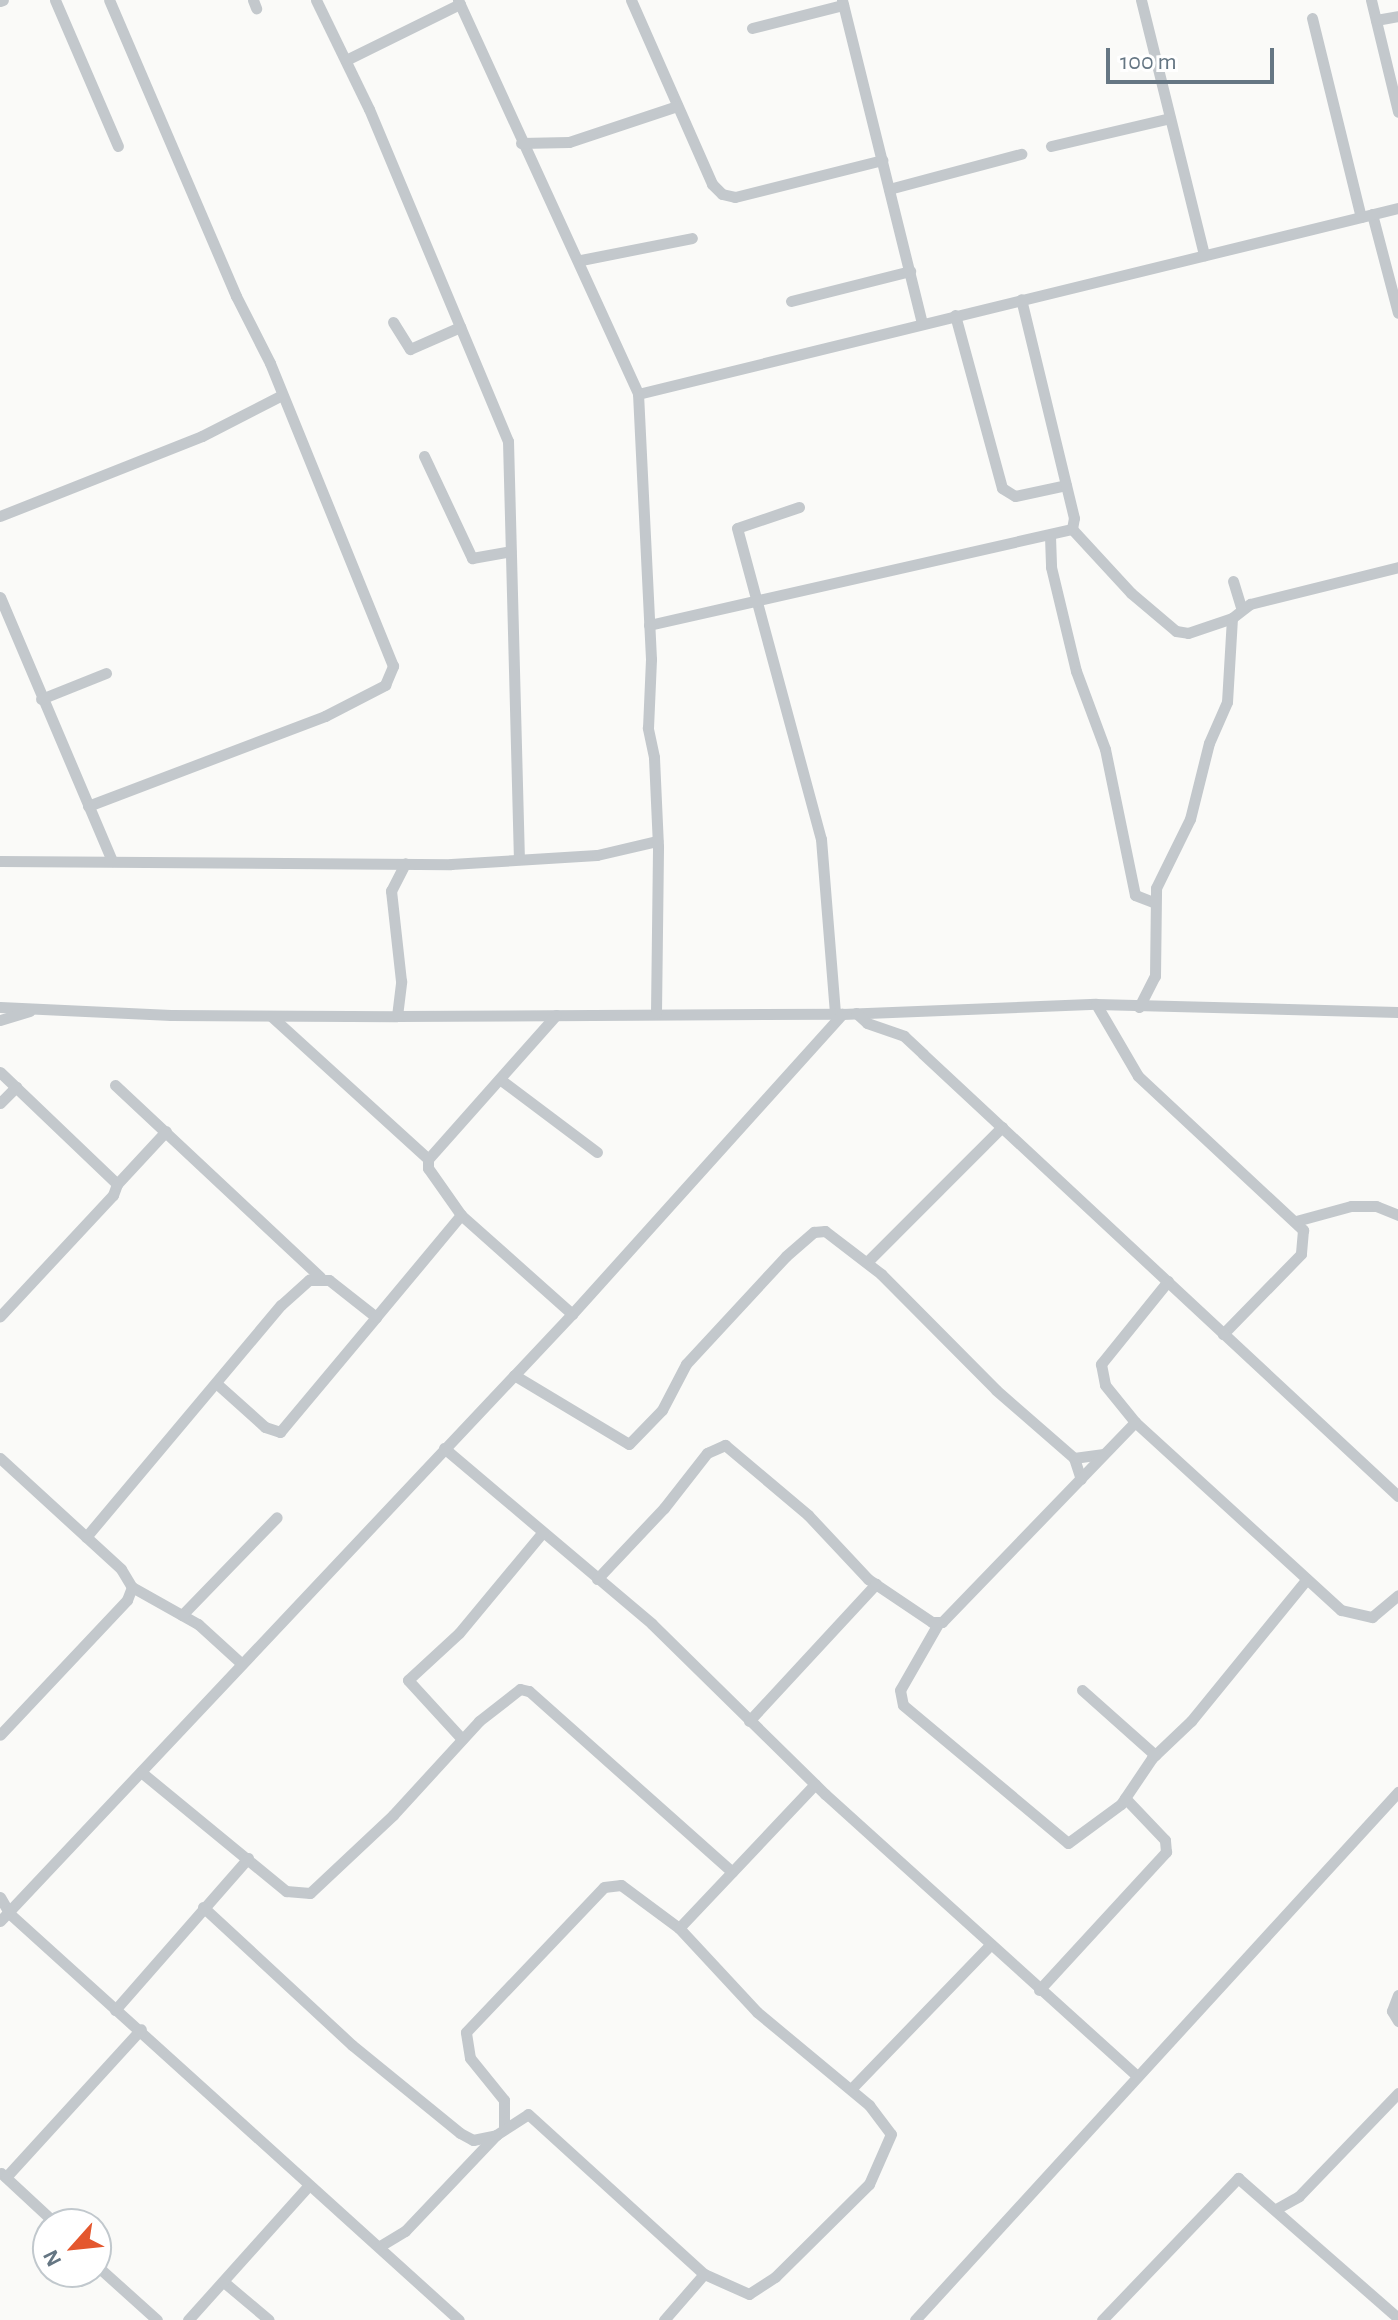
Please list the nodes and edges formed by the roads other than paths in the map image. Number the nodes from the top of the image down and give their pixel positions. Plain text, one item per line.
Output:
1 (55, 0) edge
2 (109, 0) edge
3 (316, 0) edge
4 (631, 0) edge
5 (1141, 0) edge
6 (1371, 0) edge
7 (459, 2) edge
8 (842, 3) edge
9 (1398, 16) edge
10 (1312, 18) dead end
11 (1376, 20) junction
12 (752, 28) dead end
13 (346, 60) junction
14 (677, 106) junction
15 (1398, 112) edge
16 (1170, 118) junction
17 (521, 143) junction
18 (118, 146) dead end
19 (1051, 146) dead end
20 (1021, 154) dead end
21 (882, 160) junction
22 (889, 189) junction
23 (1398, 208) edge
24 (1367, 216) junction
25 (692, 238) dead end
26 (1204, 255) junction
27 (581, 260) junction
28 (910, 271) junction
29 (1021, 299) junction
30 (1396, 299) edge
31 (791, 301) dead end
32 (1398, 313) edge
33 (955, 315) junction
34 (393, 322) dead end
35 (922, 323) junction
36 (460, 327) junction
37 (638, 394) junction
38 (280, 396) junction
39 (424, 456) dead end
40 (1066, 485) junction
41 (799, 507) dead end
42 (0, 516) edge
43 (1072, 529) junction
44 (1050, 536) junction
45 (510, 551) junction
46 (1398, 567) edge
47 (1233, 581) dead end
48 (0, 597) edge
49 (755, 601) junction
50 (1242, 610) junction
51 (1232, 618) junction
52 (649, 625) junction
53 (106, 673) dead end
54 (41, 699) junction
55 (88, 806) junction
56 (657, 841) junction
57 (519, 859) junction
58 (0, 861) edge
59 (112, 861) junction
60 (405, 863) junction
61 (1153, 902) junction
62 (1096, 1004) junction
63 (0, 1007) edge
64 (1139, 1007) junction
65 (38, 1009) junction
66 (1398, 1012) edge
67 (656, 1013) junction
68 (838, 1013) junction
69 (856, 1013) junction
70 (556, 1015) junction
71 (271, 1016) junction
72 (397, 1016) junction
73 (0, 1020) edge
74 (0, 1072) edge
75 (501, 1080) junction
76 (115, 1085) dead end
77 (16, 1087) junction
78 (0, 1103) edge
79 (1002, 1127) junction
80 (166, 1131) junction
81 (597, 1152) dead end
82 (428, 1159) junction
83 (117, 1184) junction
84 (461, 1215) junction
85 (1398, 1215) edge
86 (1296, 1221) junction
87 (867, 1262) junction
88 (320, 1277) junction
89 (1168, 1281) junction
90 (572, 1314) junction
91 (0, 1316) edge
92 (376, 1317) junction
93 (1223, 1334) junction
94 (514, 1375) junction
95 (216, 1383) junction
96 (1135, 1422) junction
97 (444, 1448) junction
98 (1104, 1454) junction
99 (0, 1458) edge
100 (1074, 1458) junction
101 (1081, 1479) junction
102 (1396, 1491) edge
103 (277, 1517) dead end
104 (543, 1532) junction
105 (86, 1537) junction
106 (597, 1579) junction
107 (1307, 1579) junction
108 (876, 1584) junction
109 (132, 1587) junction
110 (1398, 1595) edge
111 (182, 1615) junction
112 (939, 1622) junction
113 (242, 1664) junction
114 (1082, 1690) dead end
115 (749, 1721) junction
116 (0, 1735) edge
117 (462, 1739) junction
118 (1155, 1755) junction
119 (141, 1772) junction
120 (815, 1784) junction
121 (1398, 1792) edge
122 (1125, 1798) junction
123 (248, 1858) junction
124 (732, 1872) junction
125 (0, 1897) edge
126 (203, 1907) junction
127 (5, 1917) edge
128 (679, 1928) junction
129 (990, 1945) junction
130 (1039, 1990) junction
131 (1398, 1995) edge
132 (115, 2010) junction
133 (1398, 2021) edge
134 (141, 2029) junction
135 (1137, 2076) junction
136 (851, 2089) junction
137 (1398, 2093) edge
138 (500, 2131) junction
139 (3, 2175) edge
140 (309, 2185) junction
141 (39, 2208) edge
142 (1276, 2209) junction
143 (380, 2246) junction
144 (704, 2274) junction
145 (112, 2279) edge
146 (225, 2283) junction
147 (1398, 2318) edge
148 (157, 2320) edge
149 (188, 2320) edge
150 (269, 2320) edge
151 (459, 2320) edge
152 (664, 2320) edge
153 (915, 2320) edge
154 (1102, 2320) edge

1 - 18 street
2 - 38 street
3 - 13 street
4 - 14 street
5 - 16 street
6 - 11 street
7 - 13 street
7 - 17 street
8 - 12 street
8 - 21 street
9 - 11 street
10 - 24 street
11 - 15 street
13 - 36 street
14 - 17 street
14 - 21 street
16 - 19 street
16 - 26 street
17 - 27 street
20 - 22 street
21 - 22 street
22 - 28 street
23 - 24 street
24 - 26 street
24 - 30 street
25 - 27 street
26 - 29 street
27 - 37 street
28 - 31 street
28 - 35 street
29 - 33 street
29 - 40 street
30 - 32 street
33 - 35 street
33 - 40 street
34 - 36 street
35 - 37 street
36 - 45 street
37 - 52 street
38 - 42 street
38 - 55 street
39 - 45 street
40 - 43 street
41 - 49 street
43 - 44 street
43 - 51 street
44 - 49 street
44 - 61 street
45 - 57 street
46 - 50 street
47 - 50 street
48 - 54 street
49 - 52 street
49 - 68 street
50 - 51 street
51 - 61 street
52 - 56 street
53 - 54 street
54 - 55 street
55 - 59 street
56 - 57 street
56 - 67 street
57 - 60 street
58 - 59 street
59 - 60 street
60 - 72 street
61 - 64 street
62 - 64 street
62 - 69 street
62 - 86 street
63 - 65 street
64 - 66 street
65 - 71 street
65 - 73 street
67 - 68 street
67 - 70 street
68 - 69 street
68 - 90 street
69 - 79 street
70 - 72 street
70 - 75 street
71 - 72 street
71 - 82 street
74 - 77 street
75 - 81 street
75 - 82 street
76 - 80 street
77 - 78 street
77 - 83 street
79 - 87 street
79 - 89 street
80 - 83 street
80 - 88 street
82 - 84 street
83 - 91 street
84 - 90 street
84 - 92 street
85 - 86 street
86 - 93 street
87 - 94 street
87 - 100 street
88 - 92 street
88 - 95 street
89 - 93 street
89 - 96 street
90 - 94 street
92 - 95 street
93 - 102 street
94 - 97 street
95 - 105 street
96 - 98 street
96 - 107 street
97 - 104 street
97 - 113 street
98 - 100 street
98 - 101 street
99 - 105 street
100 - 101 street
101 - 112 street
103 - 111 street
104 - 106 street
104 - 117 street
105 - 109 street
106 - 108 street
106 - 115 street
107 - 110 street
107 - 118 street
108 - 112 street
108 - 115 street
109 - 111 street
109 - 116 street
111 - 113 street
112 - 122 street
113 - 119 street
114 - 118 street
115 - 120 street
117 - 123 street
117 - 124 street
118 - 122 street
119 - 123 street
119 - 127 street
120 - 124 street
120 - 129 street
121 - 135 street
122 - 130 street
123 - 126 street
124 - 128 street
125 - 127 street
126 - 132 street
126 - 138 street
127 - 132 street
128 - 136 street
128 - 138 street
129 - 130 street
129 - 136 street
130 - 135 street
131 - 133 street
132 - 134 street
134 - 139 street
134 - 140 street
135 - 153 street
136 - 144 street
137 - 142 street
138 - 143 street
138 - 144 street
139 - 141 street
140 - 143 street
140 - 146 street
142 - 147 street
142 - 154 street
143 - 151 street
144 - 152 street
145 - 148 street
146 - 149 street
146 - 150 street

